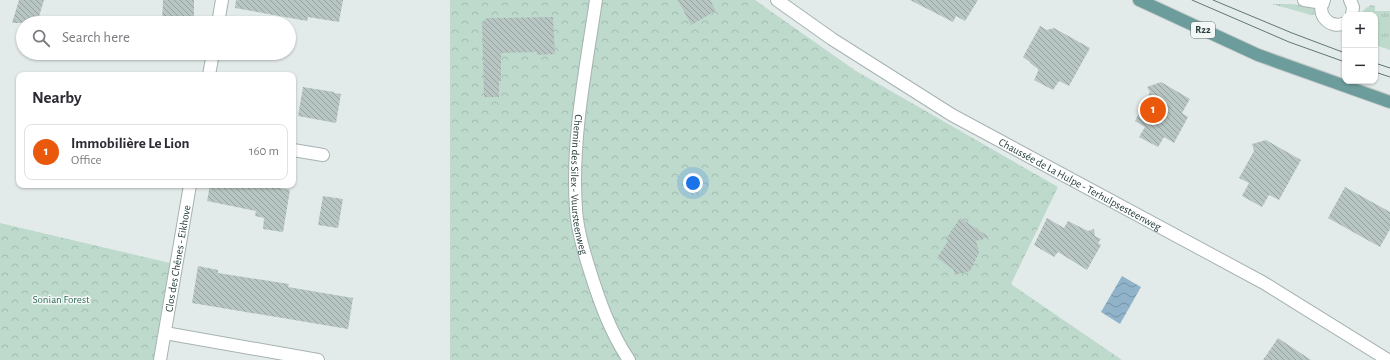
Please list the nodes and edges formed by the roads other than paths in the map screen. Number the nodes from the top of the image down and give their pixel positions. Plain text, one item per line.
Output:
1 (222, 0) edge
2 (596, 0) edge
3 (777, 0) edge
4 (1139, 0) edge
5 (1304, 0) edge
6 (1352, 0) edge
7 (1324, 1) edge
8 (1352, 12) edge
9 (219, 16) edge
10 (1342, 24) edge
11 (212, 60) edge
12 (210, 72) edge
13 (1389, 102) edge
14 (296, 150) edge
15 (323, 155) dead end
16 (189, 188) edge
17 (165, 333) junction
18 (160, 360) edge
19 (318, 360) edge
20 (629, 360) edge
21 (1388, 360) edge

1 - 9 street
2 - 20 street, Chemin des Silex - Vuursteenweg
3 - 21 street, Chaussée de La Hulpe - Terhulpsesteenweg
4 - 13 main road, R22
5 - 7 street
6 - 8 street
7 - 10 street
11 - 12 street
14 - 15 street
16 - 17 street, Clos des Chênes - Eikhove
17 - 18 street, Clos des Chênes - Eikhove
17 - 19 street

